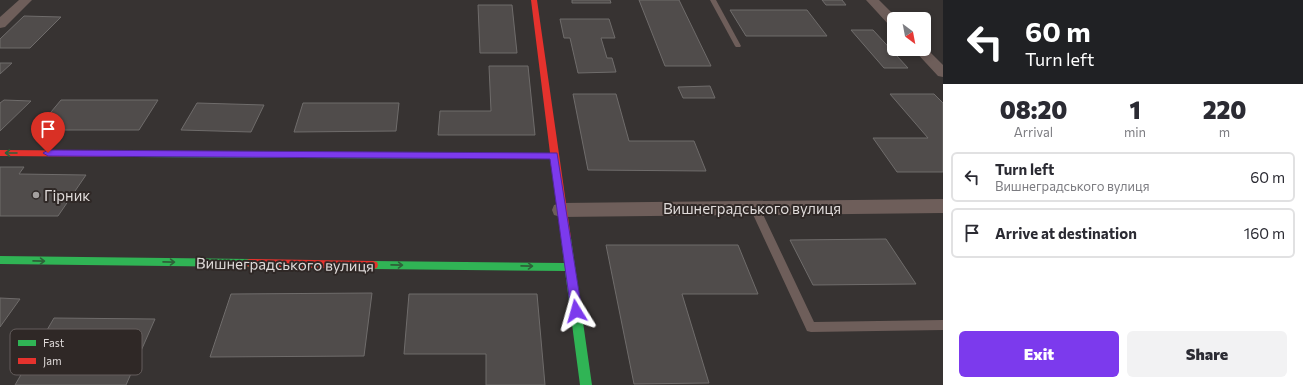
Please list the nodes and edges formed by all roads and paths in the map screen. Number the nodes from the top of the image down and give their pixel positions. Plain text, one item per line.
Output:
1 (26, 0) edge
2 (534, 0) edge
3 (713, 0) edge
4 (872, 0) edge
5 (887, 15) edge
6 (0, 24) edge
7 (738, 46) dead end
8 (927, 56) edge
9 (943, 73) edge
10 (0, 153) edge
11 (554, 156) junction
12 (943, 206) edge
13 (755, 208) junction
14 (561, 210) junction
15 (0, 260) edge
16 (570, 267) junction
17 (943, 325) edge
18 (586, 385) edge

1 - 6 street
2 - 11 street
3 - 7 lane
4 - 5 street
8 - 9 street
11 -> 10 street
11 - 14 street
12 - 13 street, Вишнеградського вулиця
13 - 14 street, Вишнеградського вулиця
13 - 17 lane
14 - 16 street
15 -> 16 street, Вишнеградського вулиця
16 - 18 street

